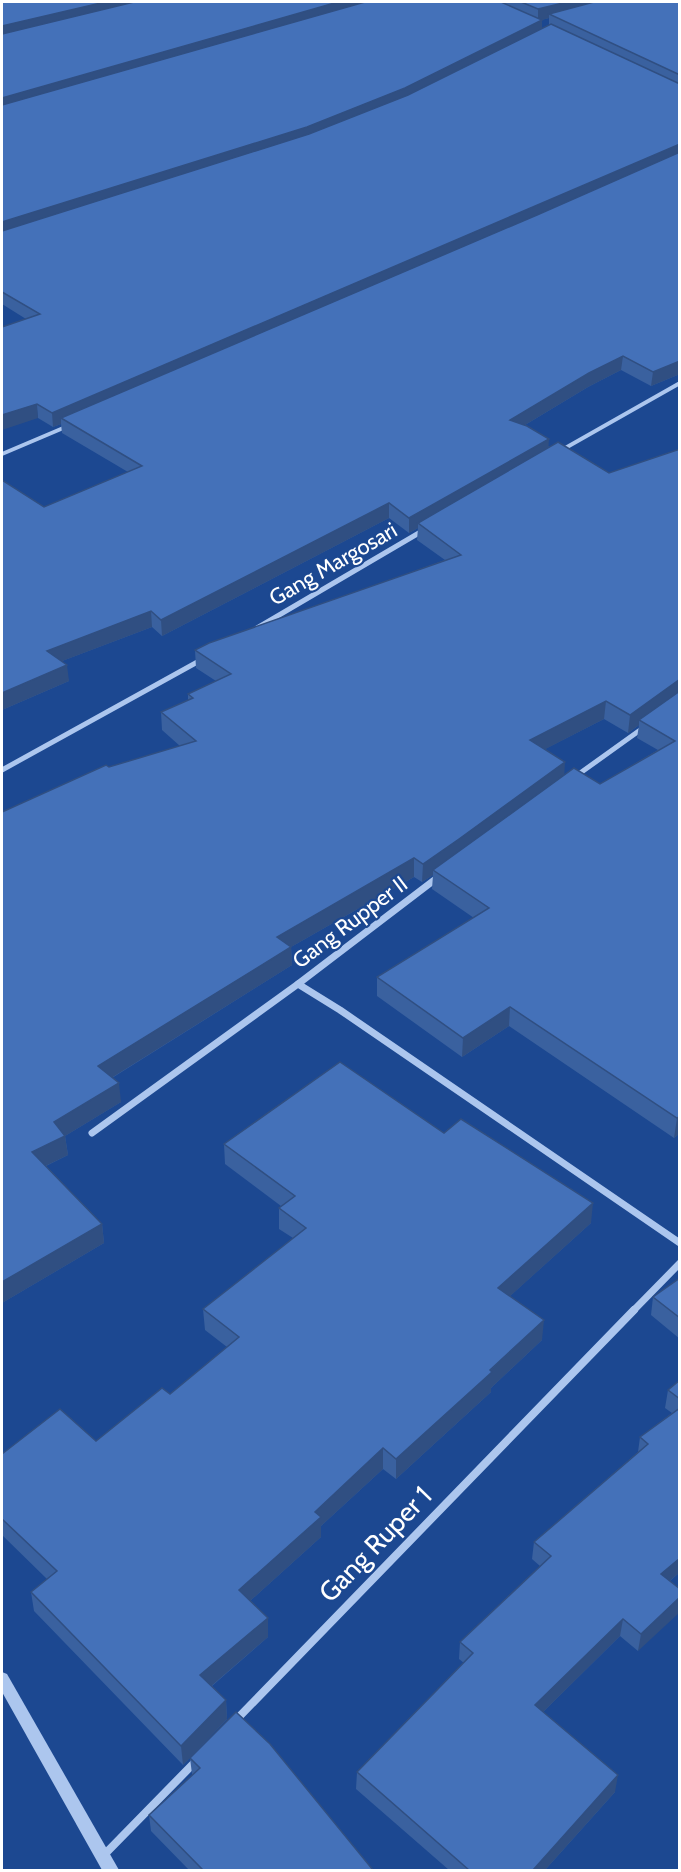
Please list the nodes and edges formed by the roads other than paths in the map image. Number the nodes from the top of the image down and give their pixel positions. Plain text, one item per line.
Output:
1 (680, 383) edge
2 (74, 423) edge
3 (2, 454) edge
4 (552, 455) edge
5 (431, 525) edge
6 (250, 632) edge
7 (209, 656) edge
8 (651, 721) edge
9 (2, 770) edge
10 (566, 784) edge
11 (443, 873) edge
12 (298, 984) junction
13 (92, 1133) dead end
14 (680, 1243) edge
15 (680, 1263) edge
16 (2, 1679) edge
17 (232, 1724) edge
18 (199, 1758) edge
19 (103, 1856) junction
20 (111, 1870) edge

1 - 4 street
2 - 3 street
5 - 6 street, Gang Margosari
7 - 9 street
8 - 10 street
11 - 12 street, Gang Rupper II
12 - 13 street
12 - 14 street, Gang Rupper II
15 - 17 street, Gang Ruper 1
16 - 19 street
18 - 19 street
19 - 20 street

